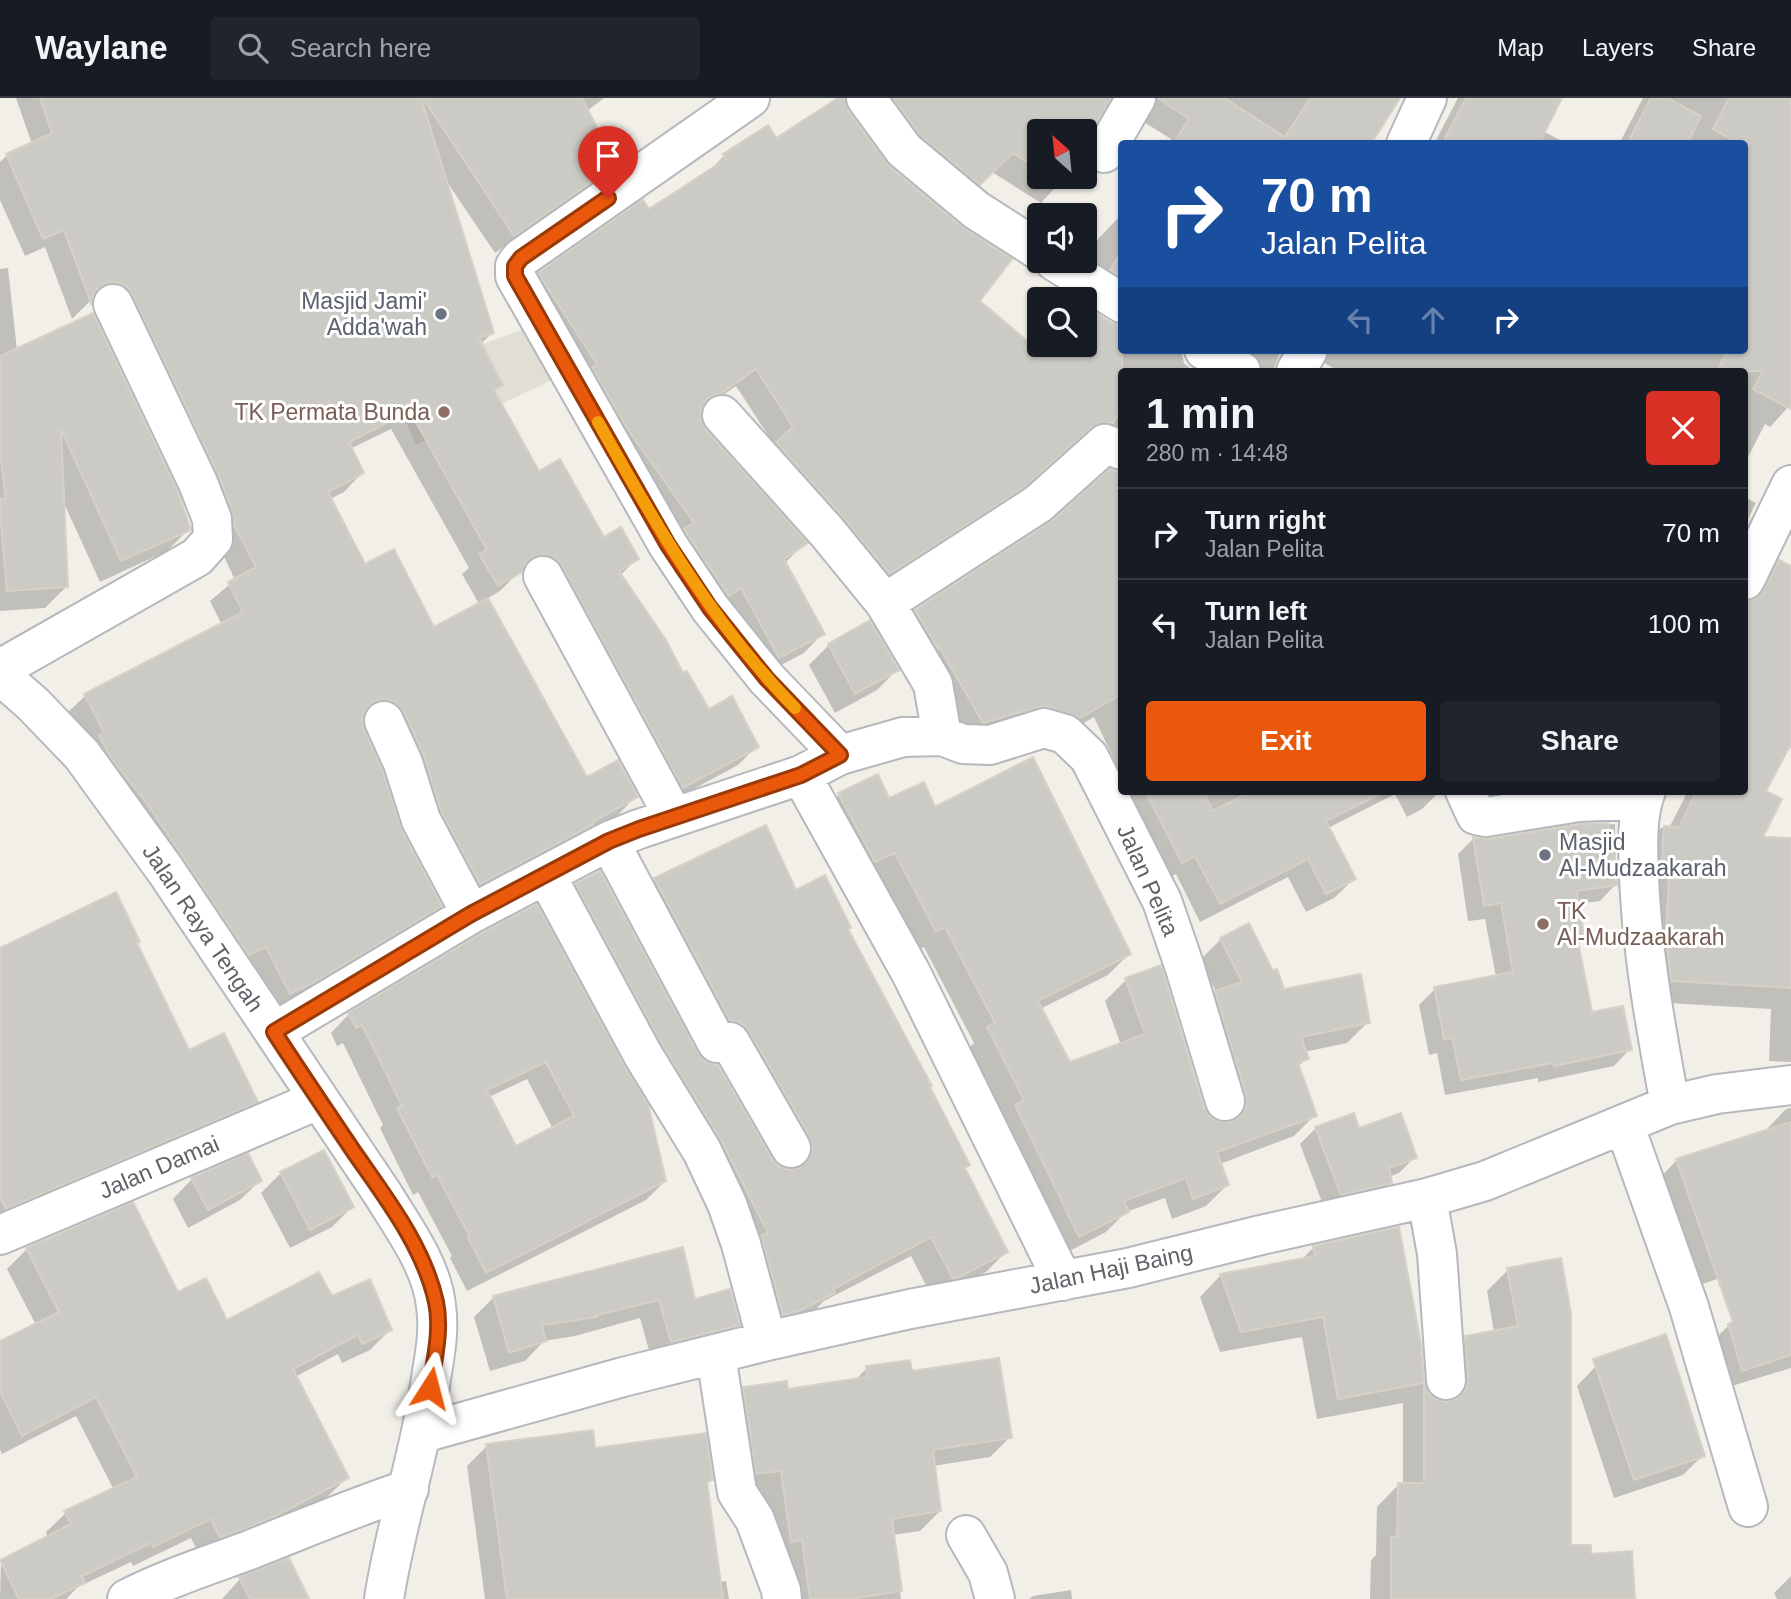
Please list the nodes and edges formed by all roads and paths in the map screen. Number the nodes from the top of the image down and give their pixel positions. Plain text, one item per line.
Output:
1 (750, 98) edge
2 (866, 98) edge
3 (1136, 98) edge
4 (1427, 98) edge
5 (1408, 140) edge
6 (1104, 153) dead end
7 (1027, 243) edge
8 (1073, 273) edge
9 (1118, 301) edge
10 (113, 304) dead end
11 (1211, 354) edge
12 (1236, 368) edge
13 (722, 415) dead end
14 (1118, 449) edge
15 (1791, 485) edge
16 (1777, 551) edge
17 (543, 576) dead end
18 (1748, 577) edge
19 (885, 603) junction
20 (0, 669) edge
21 (0, 675) edge
22 (384, 721) dead end
23 (942, 736) junction
24 (840, 755) junction
25 (801, 775) junction
26 (1467, 795) edge
27 (1644, 795) edge
28 (674, 817) junction
29 (609, 841) junction
30 (546, 875) junction
31 (471, 914) junction
32 (274, 1032) junction
33 (1791, 1086) edge
34 (318, 1100) junction
35 (1225, 1101) dead end
36 (1670, 1105) junction
37 (1624, 1124) junction
38 (791, 1148) dead end
39 (1427, 1199) junction
40 (0, 1235) edge
41 (1063, 1281) junction
42 (766, 1341) junction
43 (716, 1355) junction
44 (1446, 1380) dead end
45 (423, 1433) junction
46 (409, 1489) junction
47 (1748, 1507) dead end
48 (966, 1535) dead end
49 (127, 1599) edge
50 (384, 1599) edge
51 (782, 1599) edge
52 (995, 1599) edge

1 - 24 street
2 - 7 street
3 - 6 street
4 - 5 street
8 - 9 street
10 - 20 street
11 - 12 street
13 - 19 street
14 - 19 street
15 - 16 street
16 - 18 street
17 - 28 street
19 - 23 street
21 - 32 street, Jalan Raya Tengah
22 - 31 street
23 - 24 street, Jalan Pelita
23 - 35 street, Jalan Pelita
24 - 25 street, Jalan Pelita
25 - 28 street, Jalan Pelita
25 - 41 street
26 - 27 street
27 - 36 street
28 - 29 street, Jalan Pelita
29 - 30 street, Jalan Pelita
29 - 38 street
30 - 31 street, Jalan Pelita
30 - 42 street
31 - 32 street, Jalan Pelita
32 - 34 street, Jalan Raya Tengah
33 - 36 street, Jalan Haji Baing
34 - 40 street, Jalan Damai
34 - 45 street, Jalan Raya Tengah
36 - 37 street, Jalan Haji Baing
37 - 39 street, Jalan Haji Baing
37 - 47 street
39 - 41 street, Jalan Haji Baing
39 - 44 street
41 - 42 street, Jalan Haji Baing
42 - 43 street, Jalan Haji Baing
43 - 45 street, Jalan Haji Baing
43 - 51 street
45 - 46 street, Jalan Raya Tengah
46 - 49 street
46 - 50 street, Jalan Raya Tengah
48 - 52 street

